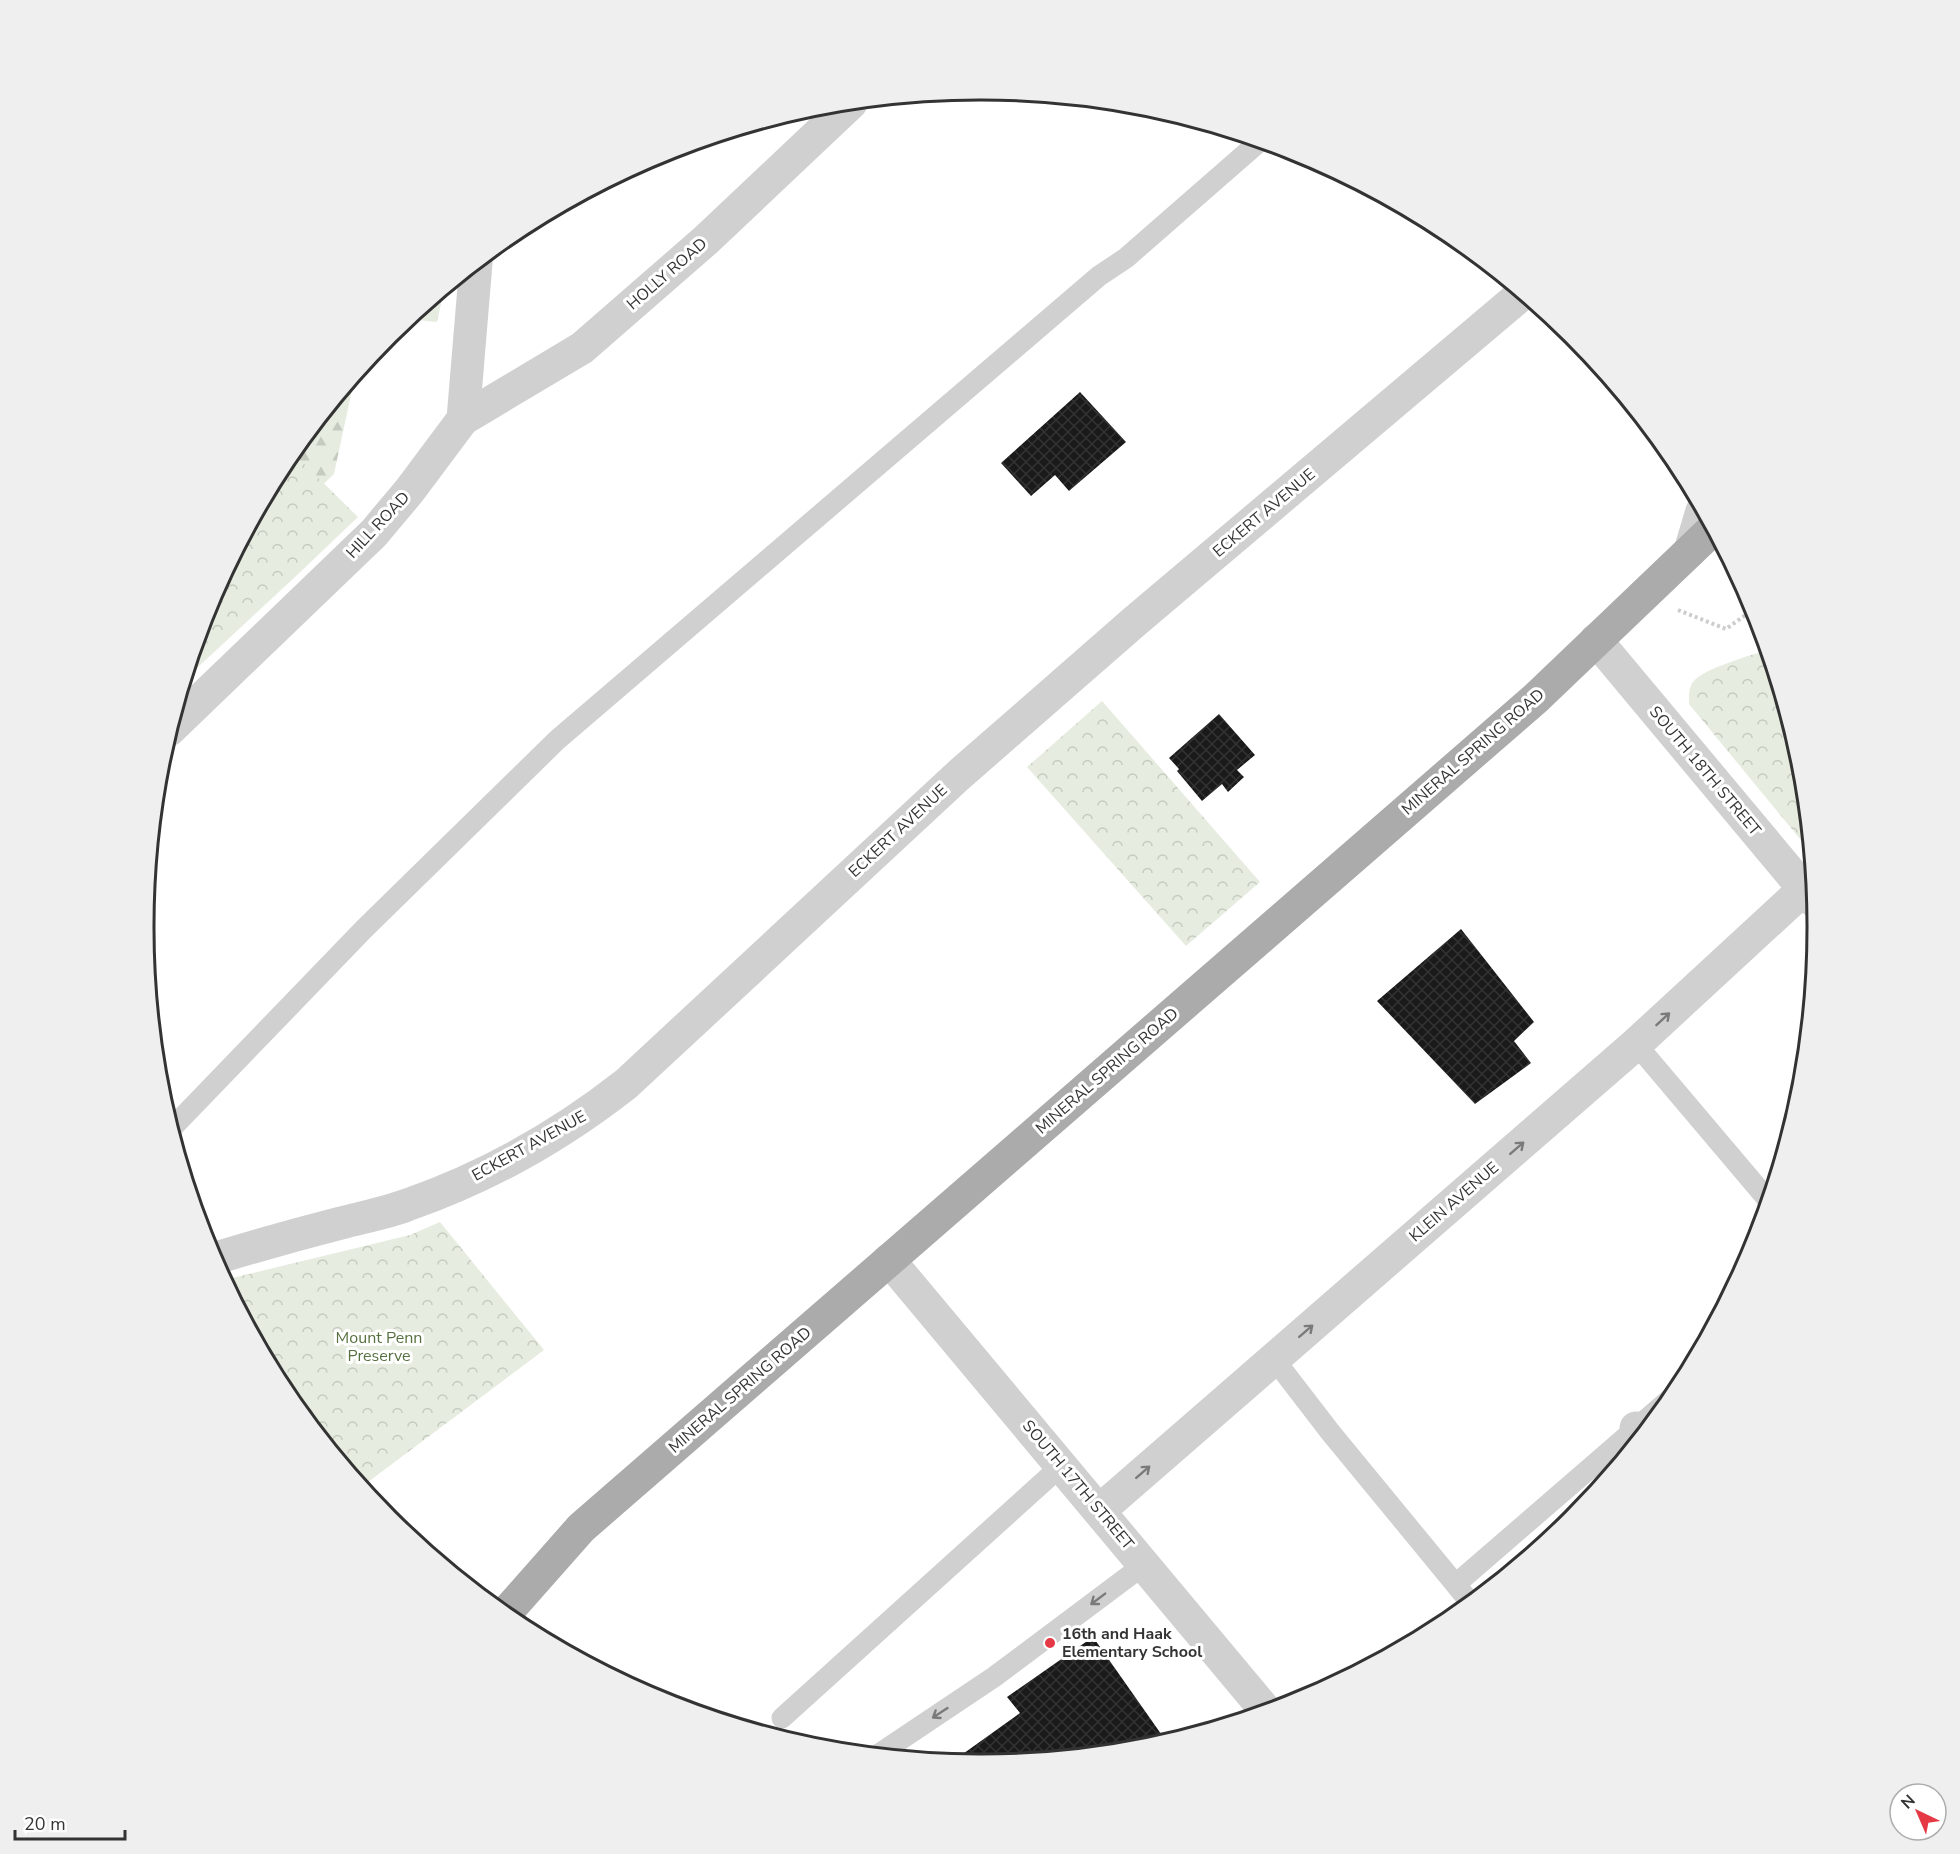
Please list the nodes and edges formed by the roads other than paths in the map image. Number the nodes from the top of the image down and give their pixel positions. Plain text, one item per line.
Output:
1 (841, 113) edge
2 (1253, 147) edge
3 (475, 272) edge
4 (1516, 299) edge
5 (463, 419) junction
6 (1702, 524) edge
7 (1701, 540) edge
8 (1596, 640) junction
9 (181, 719) edge
10 (1806, 891) edge
11 (1806, 898) edge
12 (1636, 1044) junction
13 (177, 1122) edge
14 (1763, 1194) edge
15 (222, 1256) edge
16 (890, 1260) junction
17 (1274, 1359) junction
18 (1626, 1442) edge
19 (1061, 1466) junction
20 (1099, 1511) junction
21 (1145, 1564) junction
22 (1456, 1584) junction
23 (1465, 1596) edge
24 (511, 1607) edge
25 (1261, 1704) edge
26 (782, 1718) dead end
27 (888, 1748) edge

1 - 5 street, HOLLY ROAD
2 - 13 lane
3 - 5 street
4 - 15 street, ECKERT AVENUE
5 - 9 street, HILL ROAD
6 - 7 street
7 - 8 main road, MINERAL SPRING ROAD
8 - 10 street, SOUTH 18TH STREET
8 - 16 main road, MINERAL SPRING ROAD
12 -> 11 street, KLEIN AVENUE
12 - 14 lane
17 -> 12 street, KLEIN AVENUE
16 - 19 street, SOUTH 17TH STREET
16 - 24 main road, MINERAL SPRING ROAD
20 -> 17 street, KLEIN AVENUE
17 - 22 lane
18 - 22 lane
19 - 20 street, SOUTH 17TH STREET
19 - 26 lane
20 - 21 street, SOUTH 17TH STREET
21 - 25 street, SOUTH 17TH STREET
21 -> 27 lane
22 - 23 lane

